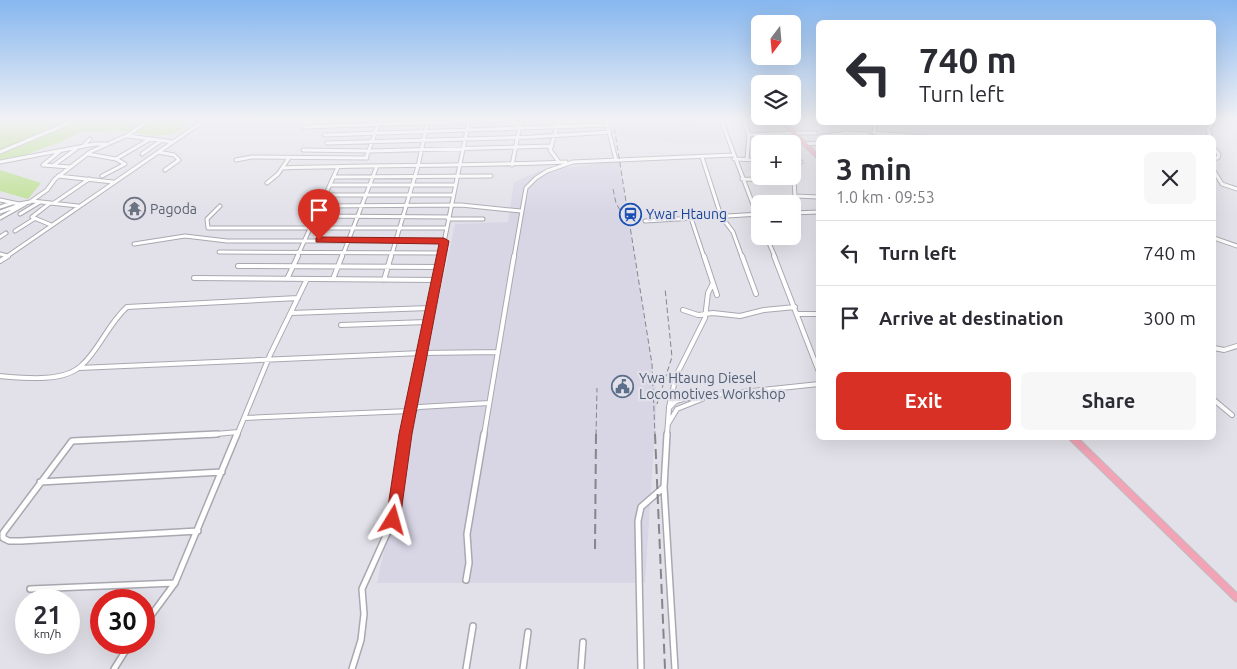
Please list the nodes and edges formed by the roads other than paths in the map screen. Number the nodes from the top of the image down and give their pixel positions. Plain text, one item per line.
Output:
1 (60, 151) edge
2 (61, 151) edge
3 (74, 151) edge
4 (93, 151) edge
5 (129, 151) edge
6 (146, 151) edge
7 (370, 151) edge
8 (421, 151) edge
9 (462, 151) edge
10 (514, 151) edge
11 (551, 151) edge
12 (614, 151) edge
13 (732, 151) edge
14 (748, 151) edge
15 (158, 152) joint
16 (88, 154) junction
17 (142, 154) dead end
18 (702, 157) junction
19 (734, 157) junction
20 (290, 158) junction
21 (366, 158) junction
22 (116, 159) junction
23 (747, 159) junction
24 (751, 159) edge
25 (236, 160) dead end
26 (616, 160) junction
27 (0, 162) edge
28 (559, 162) junction
29 (574, 162) junction
30 (364, 165) junction
31 (512, 165) junction
32 (53, 166) junction
33 (70, 166) junction
34 (377, 166) junction
35 (418, 166) junction
36 (460, 166) junction
37 (338, 167) junction
38 (282, 168) junction
39 (165, 170) dead end
40 (1216, 174) edge
41 (374, 175) junction
42 (415, 175) junction
43 (58, 176) junction
44 (102, 176) dead end
45 (457, 176) junction
46 (491, 176) dead end
47 (334, 177) junction
48 (89, 179) junction
49 (742, 179) junction
50 (114, 182) junction
51 (268, 183) dead end
52 (330, 185) junction
53 (370, 185) junction
54 (412, 185) junction
55 (455, 185) junction
56 (1237, 189) edge
57 (366, 195) junction
58 (409, 195) junction
59 (453, 195) junction
60 (325, 196) junction
61 (816, 197) edge
62 (751, 199) edge
63 (0, 200) edge
64 (14, 202) junction
65 (29, 202) junction
66 (40, 202) junction
67 (52, 203) junction
68 (78, 206) junction
69 (220, 206) dead end
70 (320, 206) junction
71 (362, 206) junction
72 (451, 206) junction
73 (0, 207) edge
74 (406, 207) junction
75 (521, 211) junction
76 (0, 212) edge
77 (816, 212) edge
78 (801, 213) edge
79 (20, 214) dead end
80 (751, 215) edge
81 (316, 216) junction
82 (721, 216) junction
83 (358, 217) junction
84 (0, 218) edge
85 (402, 218) junction
86 (448, 218) junction
87 (691, 218) junction
88 (34, 219) junction
89 (483, 219) dead end
90 (645, 221) dead end
91 (51, 225) junction
92 (354, 227) junction
93 (310, 228) junction
94 (399, 228) junction
95 (447, 228) junction
96 (16, 231) dead end
97 (6, 233) dead end
98 (0, 237) edge
99 (1216, 239) edge
100 (305, 240) junction
101 (348, 240) junction
102 (396, 240) junction
103 (444, 241) junction
104 (134, 244) dead end
105 (770, 245) edge
106 (1237, 246) edge
107 (219, 252) dead end
108 (299, 252) junction
109 (344, 253) junction
110 (392, 253) junction
111 (442, 253) junction
112 (0, 254) edge
113 (8, 256) junction
114 (0, 261) edge
115 (294, 265) junction
116 (338, 265) junction
117 (238, 266) dead end
118 (388, 266) junction
119 (438, 267) junction
120 (194, 278) dead end
121 (287, 279) junction
122 (306, 279) junction
123 (333, 279) junction
124 (384, 280) junction
125 (436, 280) junction
126 (713, 283) junction
127 (756, 294) dead end
128 (717, 295) dead end
129 (298, 298) junction
130 (795, 307) junction
131 (429, 308) junction
132 (683, 310) dead end
133 (291, 313) junction
134 (706, 314) junction
135 (798, 314) junction
136 (816, 314) edge
137 (427, 322) junction
138 (341, 326) dead end
139 (1237, 346) edge
140 (1216, 348) edge
141 (498, 352) junction
142 (422, 353) junction
143 (268, 361) junction
144 (816, 364) edge
145 (79, 368) junction
146 (0, 376) edge
147 (816, 384) edge
148 (712, 396) junction
149 (1216, 402) edge
150 (489, 403) junction
151 (669, 408) junction
152 (410, 411) junction
153 (1232, 415) dead end
154 (244, 418) junction
155 (668, 424) junction
156 (238, 432) junction
157 (1074, 440) edge
158 (222, 472) junction
159 (40, 482) junction
160 (664, 487) junction
161 (198, 531) junction
162 (466, 580) dead end
163 (175, 583) junction
164 (30, 589) dead end
165 (1237, 598) edge
166 (155, 610) edge
167 (473, 626) dead end
168 (528, 632) dead end
169 (583, 642) dead end
170 (123, 654) edge
171 (114, 669) edge
172 (352, 669) edge
173 (466, 669) edge
174 (523, 669) edge
175 (581, 669) edge
176 (641, 669) edge
177 (676, 669) edge

1 - 27 street
2 - 32 street
3 - 32 street
4 - 16 street
5 - 22 street
6 - 17 street
7 - 21 street
8 - 35 street
9 - 36 street
10 - 31 street
11 - 28 street
12 - 26 street
13 - 19 street
14 - 23 street
15 - 39 street
15 - 50 street
16 - 22 street
16 - 33 street
18 - 19 street
18 - 26 street
18 - 82 street
19 - 23 street
19 - 49 street
20 - 21 street
20 - 25 street
20 - 38 street
21 - 30 street
22 - 44 street
23 - 24 street
26 - 29 street
28 - 29 street
28 - 31 street
29 - 75 street
30 - 34 street
30 - 37 street
31 - 36 street
32 - 33 street
33 - 43 street
34 - 35 street
34 - 41 street
35 - 36 street
35 - 42 street
36 - 45 street
37 - 38 street
37 - 47 street
38 - 51 street
40 - 56 street
41 - 42 street
41 - 47 street
41 - 53 street
42 - 45 street
42 - 54 street
43 - 48 street
43 - 65 street
45 - 46 street
45 - 55 street
47 - 52 street
48 - 50 street
48 - 67 street
49 - 61 street
49 - 62 street
50 - 68 street
52 - 53 street
52 - 60 street
53 - 54 street
53 - 57 street
54 - 55 street
54 - 58 street
55 - 59 street
57 - 58 street
57 - 60 street
57 - 71 street
58 - 59 street
58 - 74 street
59 - 72 street
60 - 70 street
63 - 64 street
64 - 65 street
64 - 73 street
65 - 66 street
65 - 76 street
65 - 84 street
66 - 67 street
66 - 79 street
67 - 68 street
67 - 88 street
68 - 91 street
69 - 93 street
70 - 71 street
70 - 81 street
71 - 74 street
71 - 83 street
72 - 74 street
72 - 75 street
72 - 86 street
74 - 85 street
75 - 141 street
77 - 78 street
80 - 82 street
81 - 83 street
81 - 93 street
82 - 87 street
82 - 127 street
83 - 85 street
83 - 92 street
85 - 86 street
85 - 94 street
86 - 89 street
86 - 95 street
87 - 90 street
87 - 126 street
88 - 91 street
88 - 96 street
91 - 113 street
92 - 93 street
92 - 94 street
92 - 101 street
93 - 100 street
94 - 95 street
94 - 102 street
95 - 103 street
97 - 98 street
99 - 106 street
100 - 101 street
100 - 104 street
100 - 108 street
101 - 102 street
101 - 109 street
102 - 103 street
102 - 110 street
103 - 111 street
105 - 130 street
107 - 108 street
108 - 109 street
108 - 115 street
109 - 110 street
109 - 116 street
110 - 111 street
110 - 118 street
111 - 119 street
112 - 113 street
113 - 114 street
115 - 116 street
115 - 117 street
115 - 121 street
116 - 118 street
116 - 123 street
118 - 119 street
118 - 124 street
119 - 125 street
120 - 121 street
121 - 122 street
122 - 123 street
122 - 129 street
123 - 124 street
124 - 125 street
125 - 131 street
126 - 128 street
126 - 134 street
129 - 133 street
129 - 145 street
130 - 134 street
130 - 135 street
131 - 133 street
131 - 137 street
132 - 134 street
133 - 143 street
134 - 151 street
135 - 136 street
135 - 144 street
137 - 138 street
137 - 142 street
139 - 140 street
141 - 142 street
141 - 150 street
142 - 143 street
142 - 152 street
143 - 145 street
143 - 154 street
145 - 146 street
147 - 148 street
148 - 151 street
148 - 155 street
149 - 153 street
150 - 152 street
150 - 162 street
151 - 155 street
152 - 154 street
152 - 172 street
154 - 156 street
155 - 160 street
156 - 158 street
156 - 159 street
157 - 165 highway
158 - 159 street
158 - 161 street
159 - 161 street
160 - 176 street
160 - 177 street
161 - 163 street
163 - 164 street
163 - 166 street
167 - 173 street
168 - 174 street
169 - 175 street
170 - 171 street

